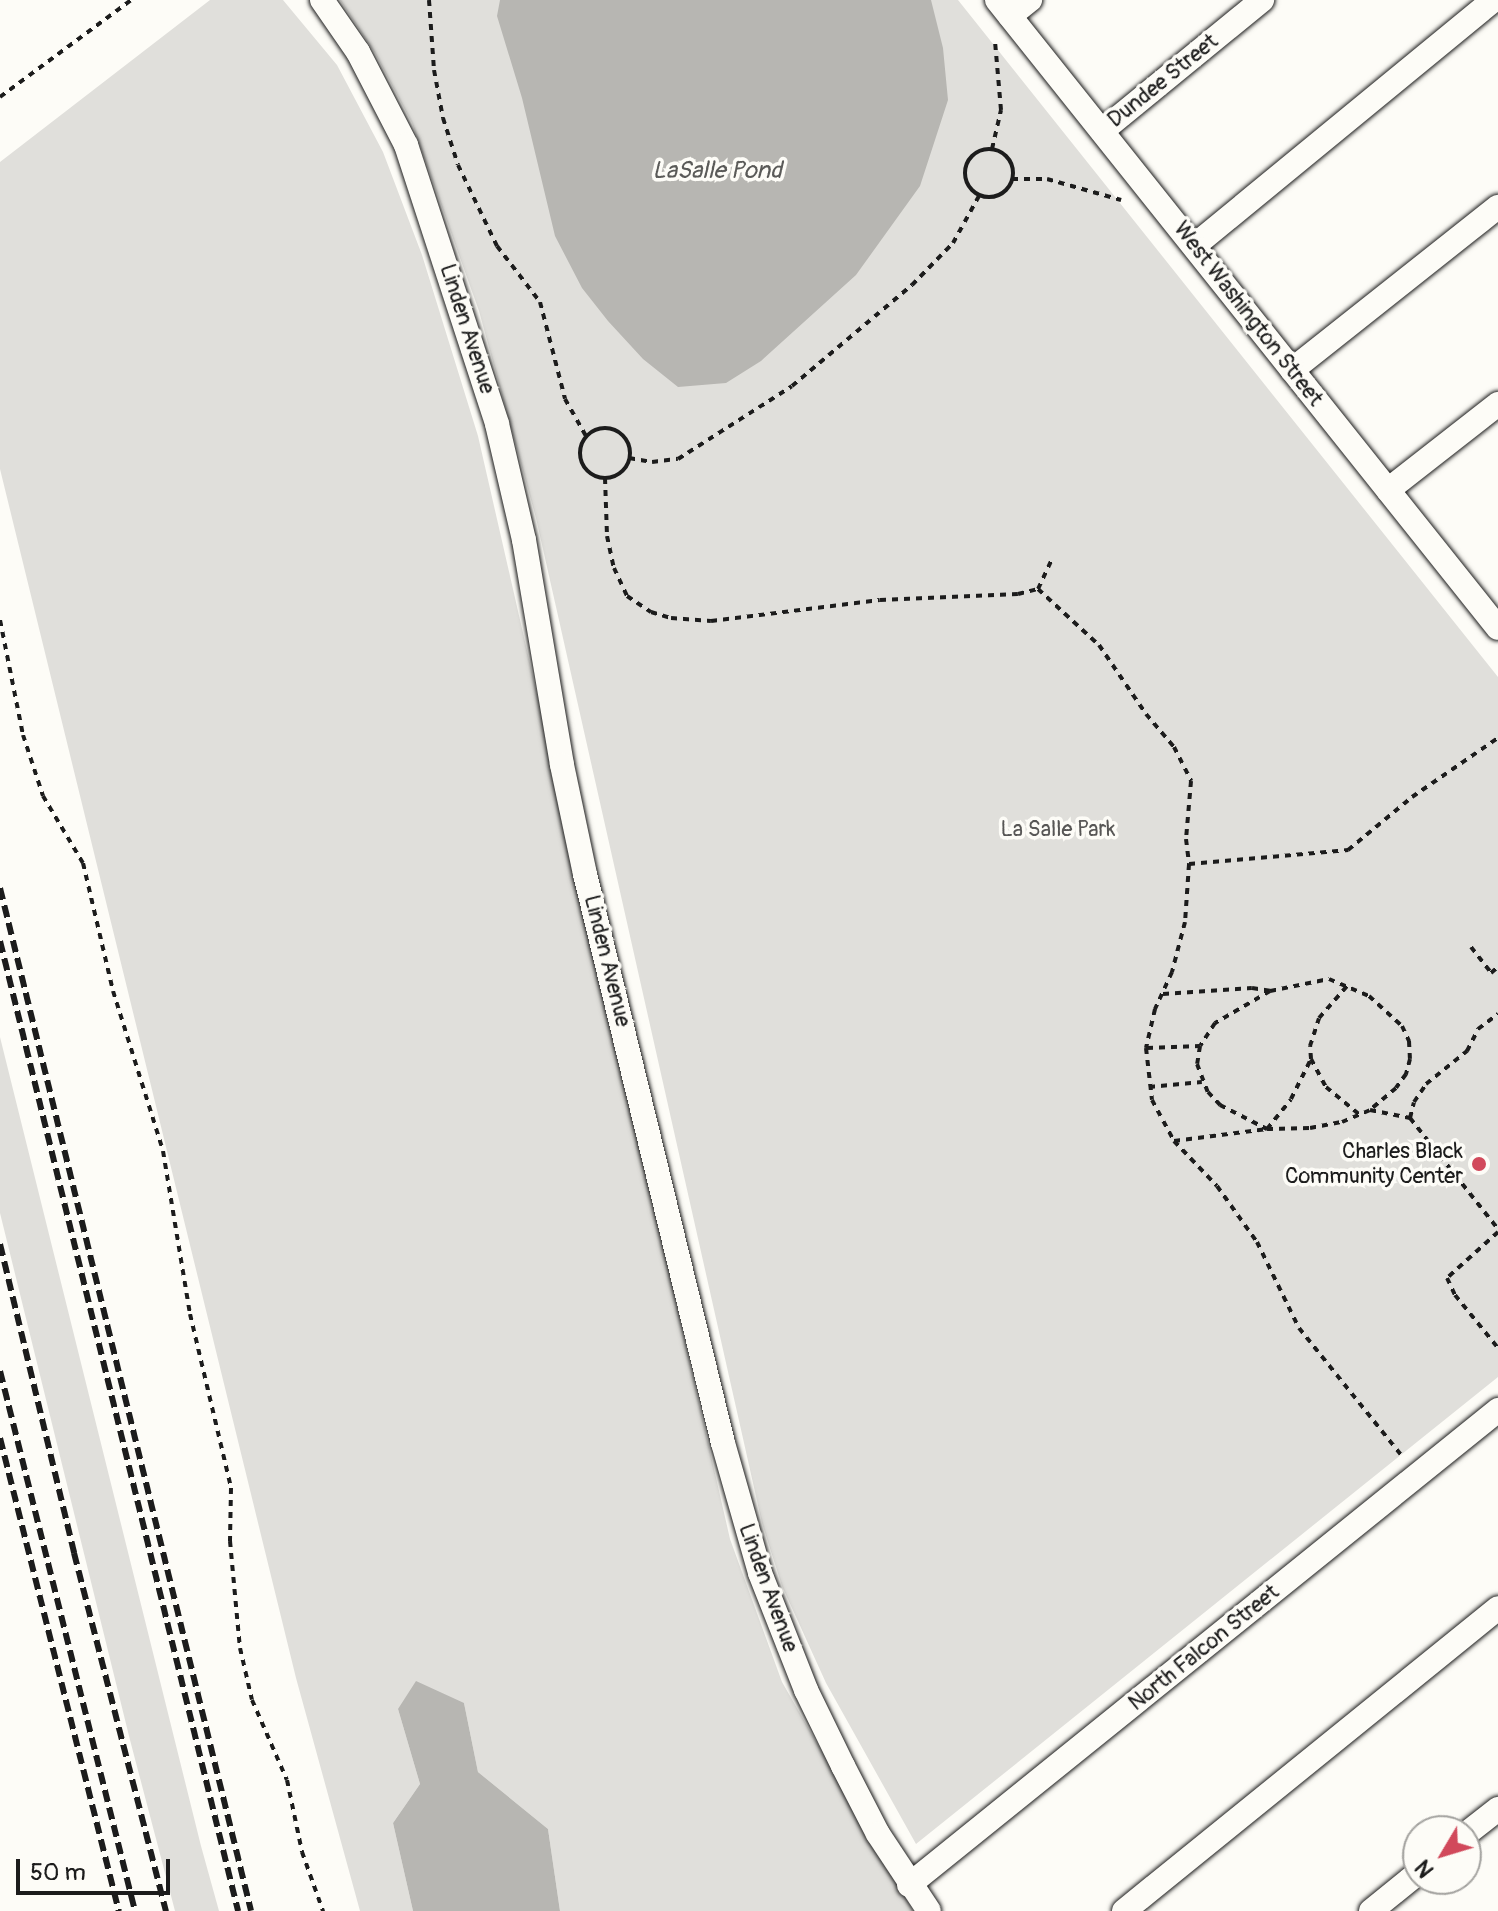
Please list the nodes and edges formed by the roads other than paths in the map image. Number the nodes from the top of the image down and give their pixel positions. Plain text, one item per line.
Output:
1 (322, 0) edge
2 (1030, 0) edge
3 (1262, 0) edge
4 (1493, 0) edge
5 (1004, 8) edge
6 (1102, 131) junction
7 (1498, 207) edge
8 (1194, 246) junction
9 (1292, 370) junction
10 (1498, 404) edge
11 (1388, 490) junction
12 (1495, 617) edge
13 (1498, 1410) edge
14 (1498, 1608) edge
15 (1498, 1809) edge
16 (1482, 1822) edge
17 (909, 1885) junction
18 (1402, 1886) edge
19 (929, 1911) edge
20 (1124, 1911) edge
21 (1371, 1911) edge

1 - 17 street, Linden Avenue
2 - 5 street
3 - 6 street, Dundee Street
4 - 8 street
5 - 6 street, West Washington Street
6 - 8 street, West Washington Street
7 - 9 street
8 - 9 street, West Washington Street
9 - 11 street, West Washington Street
10 - 11 street
11 - 12 street, West Washington Street
13 - 17 street, North Falcon Street
14 - 20 street
15 - 16 street
17 - 19 street, Linden Avenue
18 - 21 street

